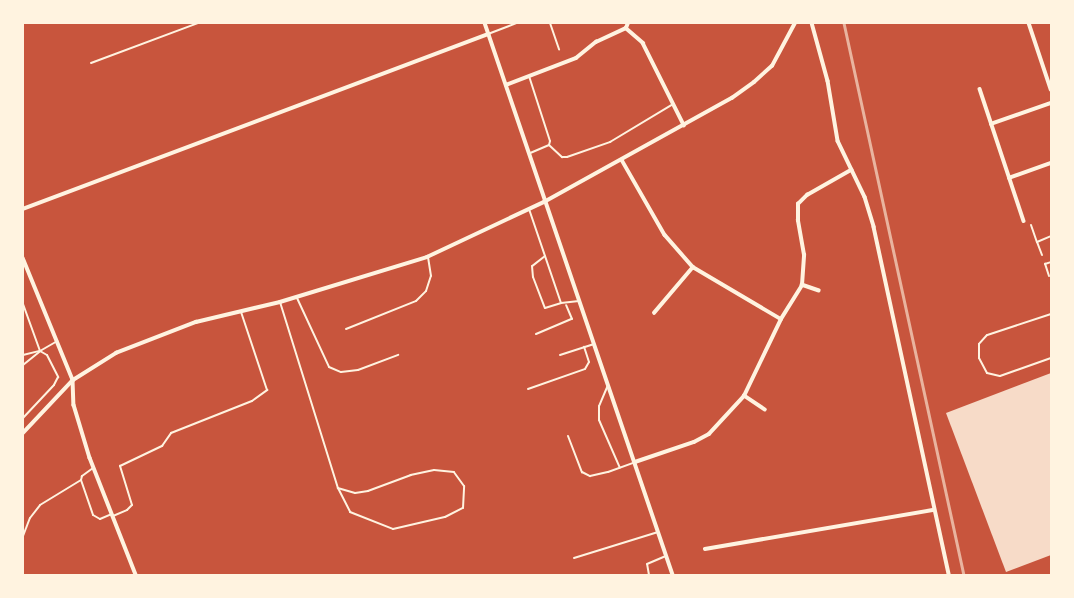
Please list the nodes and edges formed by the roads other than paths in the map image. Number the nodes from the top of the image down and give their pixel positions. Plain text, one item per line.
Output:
1 (198, 23) edge
2 (485, 23) edge
3 (518, 23) edge
4 (550, 23) edge
5 (628, 23) edge
6 (796, 23) edge
7 (812, 23) edge
8 (1029, 23) edge
9 (626, 28) junction
10 (488, 34) junction
11 (559, 48) dead end
12 (91, 63) dead end
13 (529, 76) junction
14 (506, 85) junction
15 (980, 89) dead end
16 (1051, 89) edge
17 (1051, 103) edge
18 (674, 104) junction
19 (991, 124) junction
20 (684, 125) junction
21 (548, 144) junction
22 (528, 153) junction
23 (622, 160) junction
24 (1051, 163) edge
25 (851, 170) junction
26 (1009, 178) junction
27 (544, 202) junction
28 (23, 209) edge
29 (529, 209) junction
30 (1024, 221) dead end
31 (1031, 225) dead end
32 (1051, 236) edge
33 (1037, 242) junction
34 (1042, 255) dead end
35 (545, 256) junction
36 (427, 257) junction
37 (23, 258) edge
38 (1051, 262) edge
39 (693, 267) junction
40 (1049, 276) dead end
41 (802, 285) junction
42 (819, 291) dead end
43 (296, 296) junction
44 (579, 301) junction
45 (280, 302) junction
46 (561, 303) junction
47 (23, 304) edge
48 (566, 304) junction
49 (240, 311) junction
50 (654, 313) dead end
51 (1051, 314) edge
52 (781, 319) junction
53 (346, 330) dead end
54 (536, 334) dead end
55 (57, 341) junction
56 (594, 344) junction
57 (584, 347) junction
58 (40, 351) junction
59 (23, 355) edge
60 (398, 355) dead end
61 (560, 355) dead end
62 (1051, 358) edge
63 (23, 366) edge
64 (73, 380) junction
65 (608, 385) junction
66 (528, 389) dead end
67 (744, 396) junction
68 (765, 410) dead end
69 (23, 418) edge
70 (23, 433) edge
71 (568, 436) dead end
72 (635, 462) junction
73 (94, 467) junction
74 (620, 468) junction
75 (81, 480) junction
76 (338, 488) junction
77 (934, 510) junction
78 (113, 515) junction
79 (659, 532) junction
80 (23, 536) edge
81 (704, 549) dead end
82 (667, 555) junction
83 (574, 558) dead end
84 (136, 575) edge
85 (649, 575) edge
86 (673, 575) edge
87 (949, 575) edge

1 - 12 lane
2 - 10 street
3 - 10 lane
4 - 11 lane
5 - 9 street
6 - 20 street
7 - 25 street
8 - 16 street
9 - 13 street
9 - 18 street
10 - 14 street
10 - 28 street
13 - 14 street
13 - 21 lane
14 - 22 street
15 - 19 street
17 - 19 street
18 - 20 street
18 - 21 lane
19 - 26 street
20 - 23 street
21 - 22 lane
22 - 27 street
23 - 27 street
23 - 39 street
24 - 26 street
25 - 41 street
25 - 77 street
26 - 30 street
27 - 29 street
27 - 44 street
29 - 35 lane
29 - 36 street
31 - 33 lane
32 - 33 lane
33 - 34 lane
35 - 46 lane
35 - 46 lane
36 - 43 street
36 - 53 lane
37 - 55 street
38 - 40 lane
39 - 50 street
39 - 52 street
41 - 42 street
41 - 52 street
43 - 45 street
43 - 60 lane
44 - 48 lane
44 - 56 street
45 - 49 street
45 - 76 lane
46 - 48 lane
47 - 58 lane
48 - 54 lane
49 - 64 street
49 - 78 lane
51 - 62 lane
52 - 67 street
55 - 58 lane
55 - 64 street
56 - 57 lane
56 - 65 street
57 - 61 lane
57 - 66 lane
58 - 59 lane
58 - 63 lane
58 - 69 lane
64 - 70 street
64 - 73 street
65 - 72 street
65 - 74 lane
67 - 68 street
67 - 72 street
71 - 74 lane
72 - 74 lane
72 - 79 street
73 - 75 lane
73 - 78 street
75 - 78 lane
75 - 80 lane
76 - 76 lane
77 - 81 street
77 - 87 street
78 - 84 street
79 - 82 street
79 - 83 lane
82 - 85 lane
82 - 86 street

